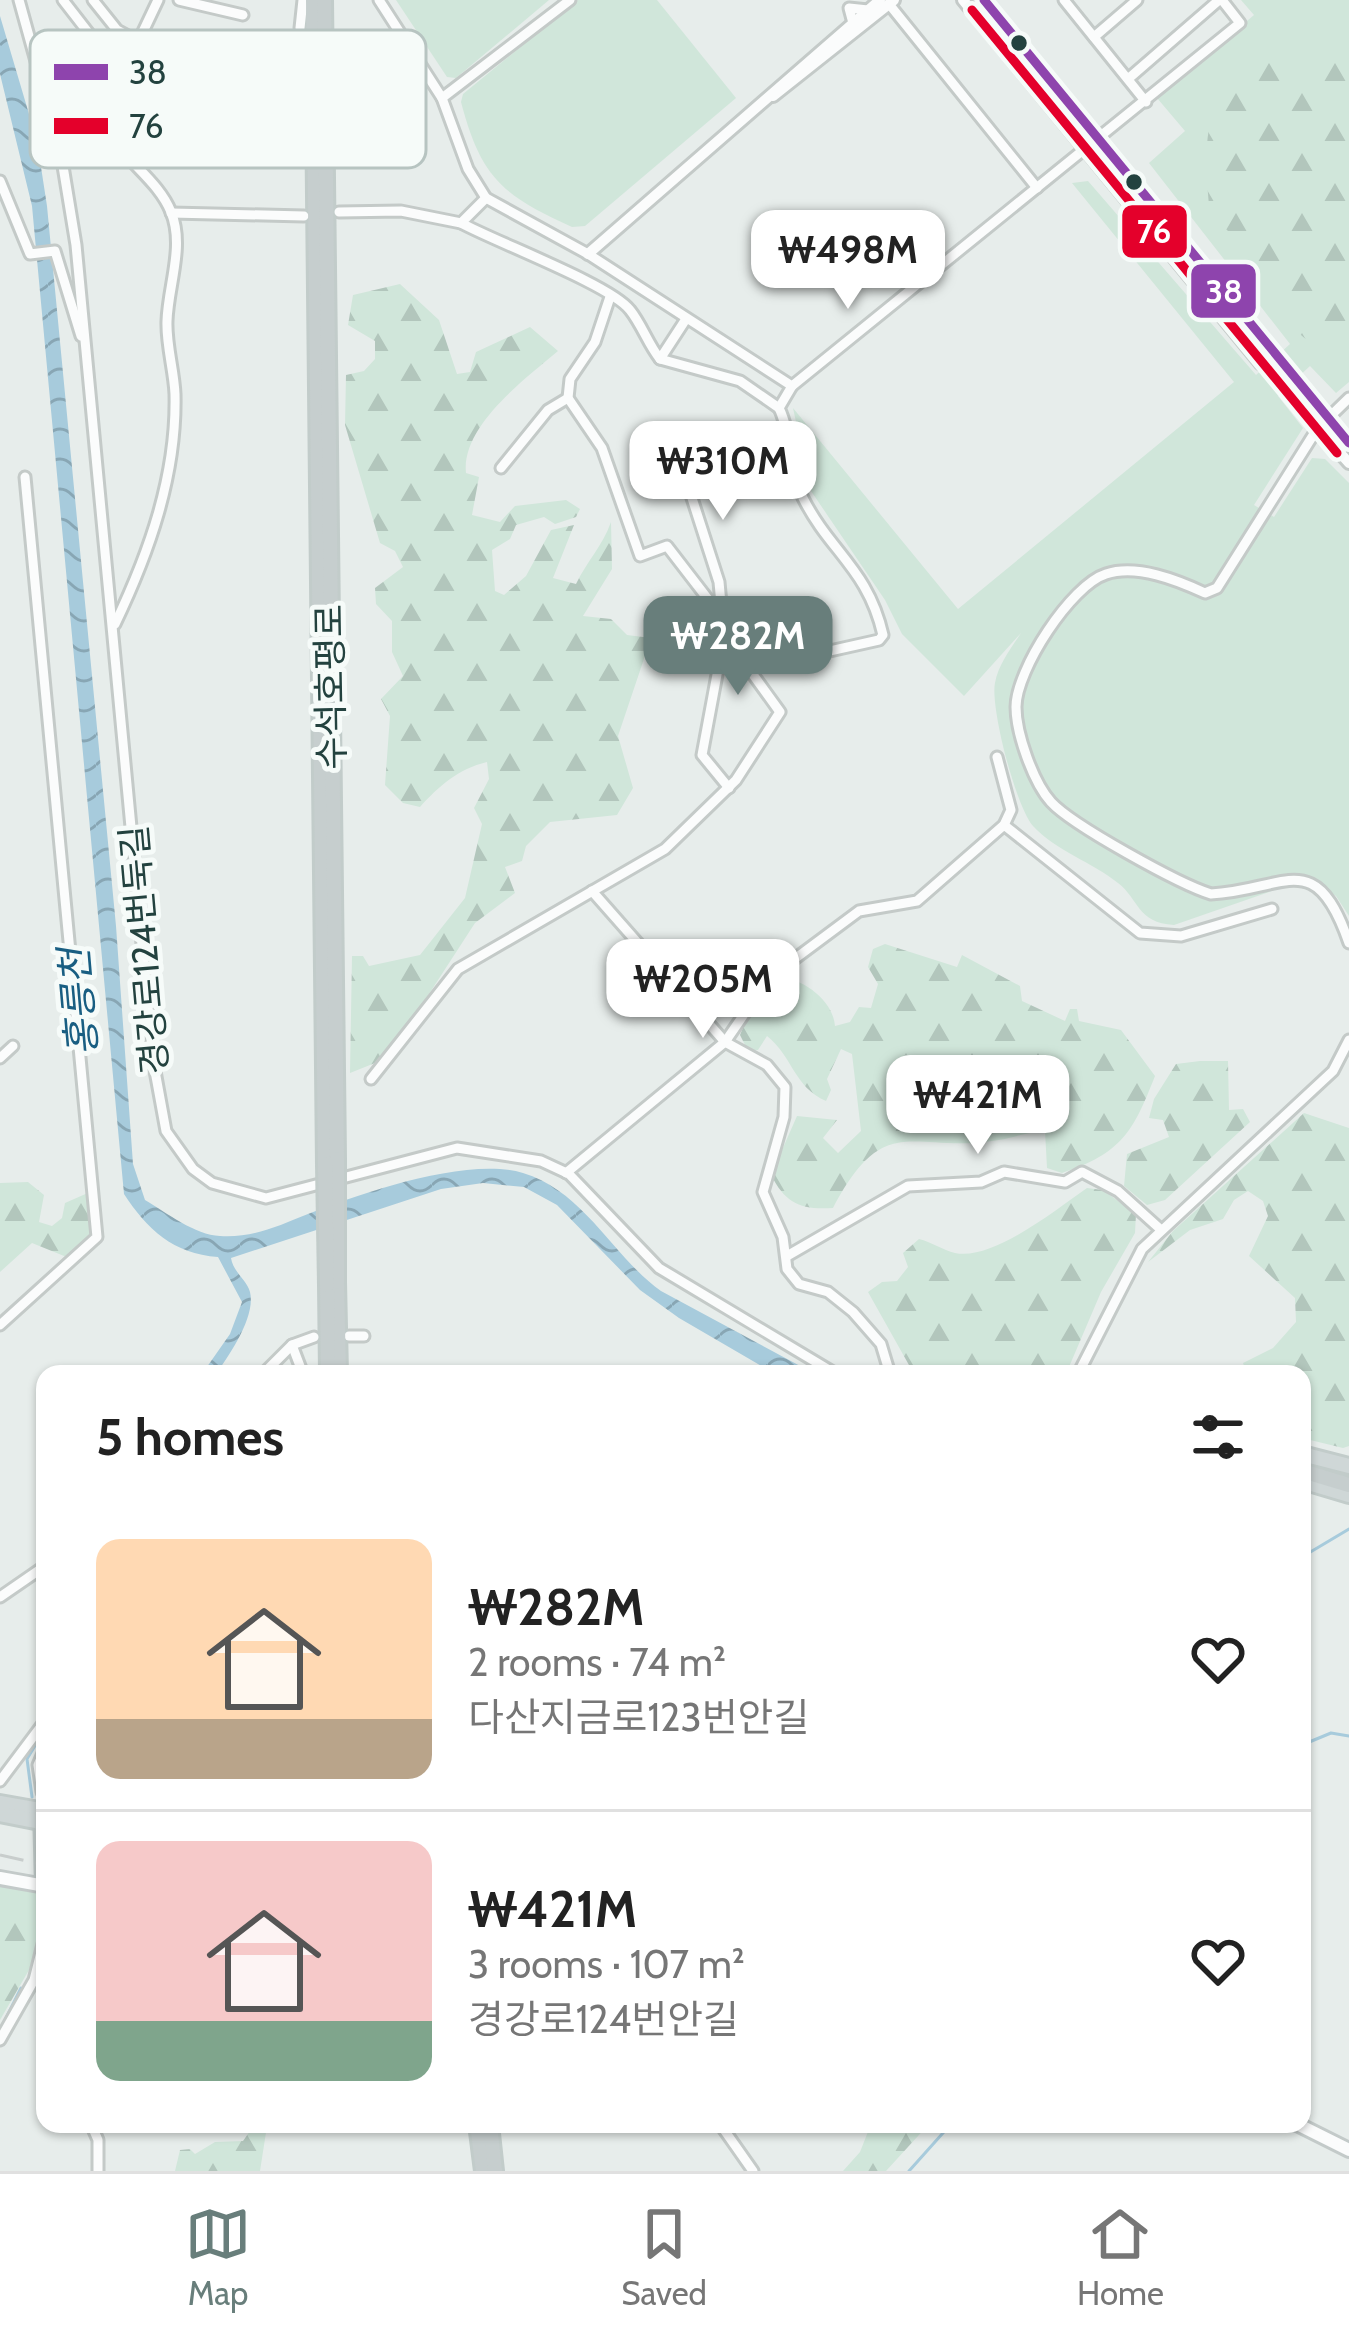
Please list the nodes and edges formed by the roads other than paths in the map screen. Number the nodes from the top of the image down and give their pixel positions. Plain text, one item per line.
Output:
1 (19, 0) edge
2 (93, 0) edge
3 (158, 0) edge
4 (179, 0) edge
5 (303, 0) edge
6 (313, 0) edge
7 (324, 0) edge
8 (379, 0) edge
9 (570, 0) edge
10 (963, 0) edge
11 (984, 0) edge
12 (1064, 0) edge
13 (1137, 0) edge
14 (1221, 0) edge
15 (67, 1) edge
16 (888, 1) edge
17 (845, 4) edge
18 (868, 10) junction
19 (243, 15) dead end
20 (853, 23) junction
21 (300, 28) dead end
22 (88, 30) edge
23 (117, 30) edge
24 (145, 30) edge
25 (313, 30) edge
26 (324, 30) edge
27 (398, 30) edge
28 (1094, 37) junction
29 (30, 39) edge
30 (426, 73) edge
31 (1128, 79) junction
32 (770, 97) junction
33 (442, 98) junction
34 (1147, 102) junction
35 (1098, 142) junction
36 (1086, 152) junction
37 (64, 168) edge
38 (134, 168) edge
39 (316, 168) edge
40 (325, 168) edge
41 (0, 181) edge
42 (1037, 188) junction
43 (486, 198) junction
44 (339, 212) dead end
45 (171, 213) junction
46 (304, 215) dead end
47 (461, 223) junction
48 (588, 254) junction
49 (610, 297) junction
50 (686, 319) junction
51 (88, 348) junction
52 (660, 359) junction
53 (1295, 381) tunnel mouth
54 (792, 386) junction
55 (1284, 390) tunnel mouth
56 (568, 398) junction
57 (1349, 398) edge
58 (779, 408) junction
59 (1322, 424) junction
60 (673, 440) dead end
61 (1349, 443) edge
62 (1349, 463) edge
63 (501, 468) dead end
64 (25, 477) dead end
65 (721, 616) junction
66 (113, 626) junction
67 (997, 757) dead end
68 (728, 788) junction
69 (1004, 826) junction
70 (592, 892) junction
71 (1272, 910) dead end
72 (1349, 943) edge
73 (1349, 1040) edge
74 (725, 1042) junction
75 (14, 1046) dead end
76 (0, 1058) edge
77 (371, 1079) dead end
78 (331, 1161) junction
79 (566, 1173) junction
80 (1160, 1228) junction
81 (787, 1256) junction
82 (332, 1284) junction
83 (0, 1325) edge
84 (349, 1336) dead end
85 (364, 1336) dead end
86 (314, 1337) dead end
87 (292, 1345) junction
88 (272, 1365) edge
89 (300, 1365) edge
90 (328, 1365) edge
91 (337, 1365) edge
92 (821, 1365) edge
93 (887, 1365) edge
94 (1082, 1365) edge
95 (1311, 1463) edge
96 (1311, 1465) edge
97 (1349, 1466) edge
98 (1349, 1480) edge
99 (1311, 1483) edge
100 (1349, 1496) edge
101 (36, 1572) edge
102 (0, 1597) edge
103 (36, 1733) edge
104 (0, 1781) edge
105 (0, 1803) edge
106 (0, 1814) edge
107 (36, 1814) edge
108 (36, 1816) edge
109 (0, 1878) edge
110 (36, 1885) edge
111 (36, 1972) edge
112 (0, 2040) edge
113 (1311, 2131) edge
114 (95, 2133) edge
115 (478, 2133) edge
116 (491, 2133) edge
117 (727, 2133) edge
118 (1349, 2150) edge
119 (98, 2171) edge
120 (483, 2171) edge
121 (495, 2171) edge
122 (753, 2171) edge

1 - 29 street, 경강로124번둑길
2 - 23 street
3 - 24 street
4 - 19 street
5 - 21 street
6 - 25 highway, 수석호평로
7 - 26 highway, 수석호평로
8 - 27 street
9 - 33 street
10 - 36 street
11 - 35 street
12 - 28 street
13 - 28 street
14 - 31 street
14 - 34 street
15 - 22 street
16 - 18 street
16 - 32 street
16 - 42 street
17 - 18 street
17 - 20 street
18 - 20 street
20 - 32 street
28 - 31 street
30 - 33 street
31 - 34 street
32 - 48 street
33 - 43 street
34 - 35 street
35 - 36 street
35 - 36 street
36 - 42 street
37 - 51 street, 경강로124번둑길
38 - 45 street
39 - 78 highway, 수석호평로
40 - 78 highway, 수석호평로
41 - 51 street
42 - 54 street
43 - 47 street
43 - 48 street
44 - 47 street
45 - 46 street
45 - 66 street
47 - 49 street
48 - 50 street
49 - 52 street
49 - 56 street
50 - 52 street
50 - 54 street
51 - 66 street, 경강로124번둑길
52 - 58 street
53 - 59 street
54 - 58 street
55 - 59 street
56 - 63 street
56 - 65 street
57 - 59 street
58 - 68 street
59 - 61 street
59 - 62 street
59 - 72 street
60 - 65 street
64 - 83 street
65 - 68 street
66 - 79 street, 경강로124번둑길
67 - 69 street
68 - 70 street
69 - 71 street
69 - 74 street
70 - 74 street
70 - 77 street
73 - 80 street
74 - 79 street
74 - 81 street
75 - 76 street
78 - 82 highway, 수석호평로, bridge
79 - 92 street, 경강로124번둑길
80 - 81 street
80 - 94 street
81 - 93 street
82 - 90 highway, 수석호평로
82 - 91 highway, 수석호평로
84 - 85 street
86 - 87 street
87 - 88 street
87 - 89 street
95 - 97 main road
96 - 98 highway
99 - 100 main road
101 - 102 street
103 - 104 street
105 - 107 main road
106 - 108 main road
109 - 110 main road
111 - 112 street
113 - 118 main road
114 - 119 street
115 - 120 highway
116 - 121 highway
117 - 122 street

